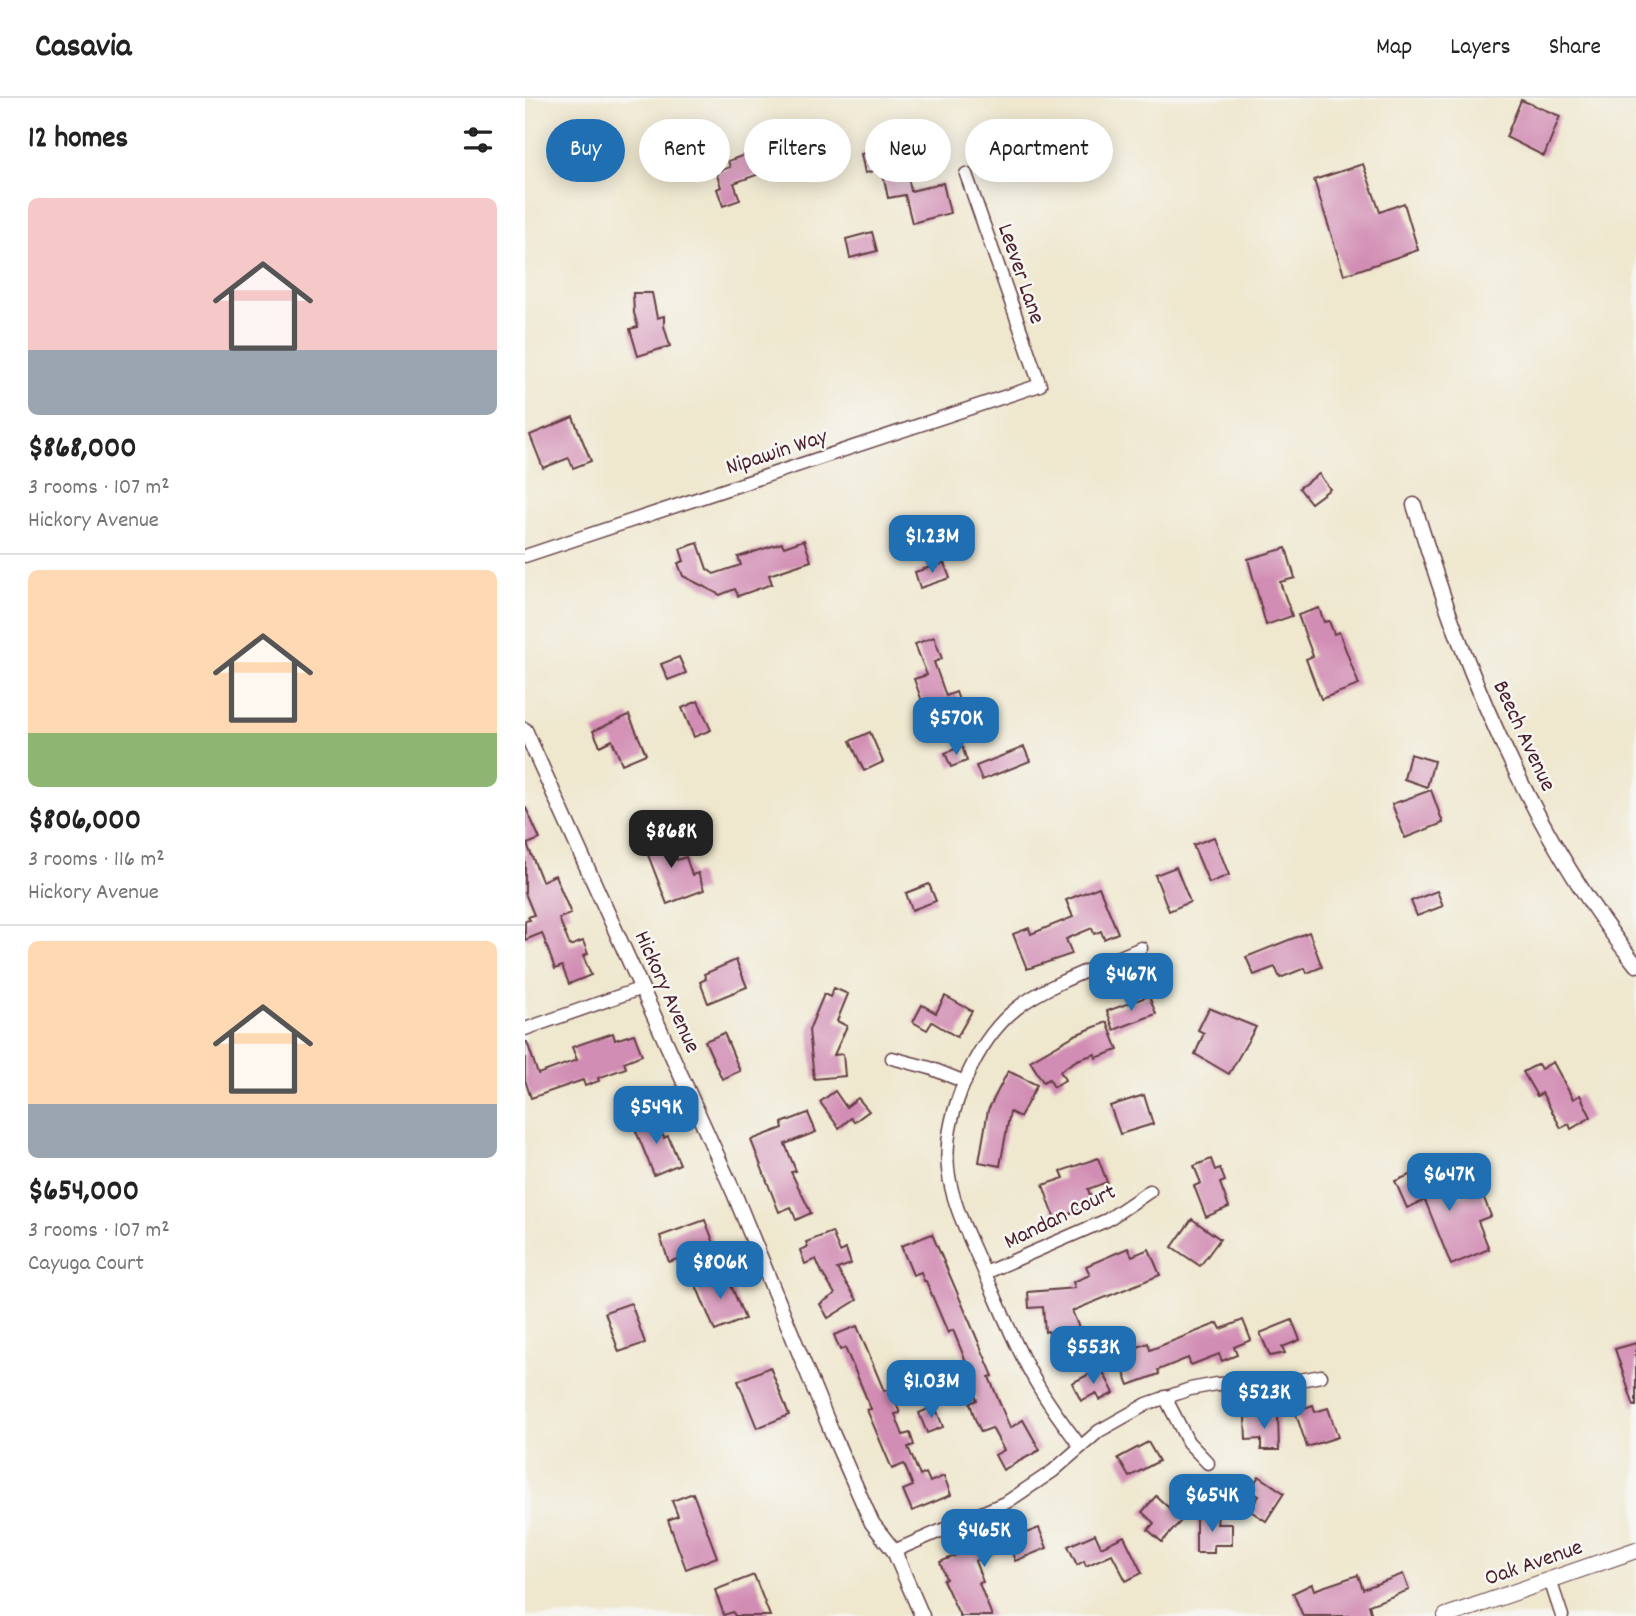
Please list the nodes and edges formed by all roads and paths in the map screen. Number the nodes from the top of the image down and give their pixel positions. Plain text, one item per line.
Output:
1 (969, 182) edge
2 (1039, 385) joint
3 (1414, 505) dead end
4 (525, 556) edge
5 (525, 730) edge
6 (1142, 948) dead end
7 (1636, 965) edge
8 (642, 988) junction
9 (525, 1029) edge
10 (892, 1058) dead end
11 (965, 1082) junction
12 (1150, 1191) dead end
13 (985, 1273) junction
14 (1321, 1376) dead end
15 (1165, 1397) junction
16 (1080, 1446) junction
17 (1208, 1463) dead end
18 (1636, 1550) edge
19 (894, 1551) junction
20 (1550, 1580) junction
21 (922, 1616) edge
22 (1446, 1616) edge
23 (1562, 1616) edge

1 - 2 street, Leever Lane
2 - 4 street, Nipawin Way
3 - 7 street, Beech Avenue
5 - 8 street, Hickory Avenue
6 - 11 street
8 - 9 street
8 - 19 street, Hickory Avenue
10 - 11 street
11 - 13 street
12 - 13 street, Mandan Court
13 - 16 street
14 - 15 street
15 - 16 street
15 - 17 street
16 - 19 street
18 - 20 main road, Oak Avenue
19 - 21 street, Hickory Avenue
20 - 22 main road, Oak Avenue
20 - 23 street

